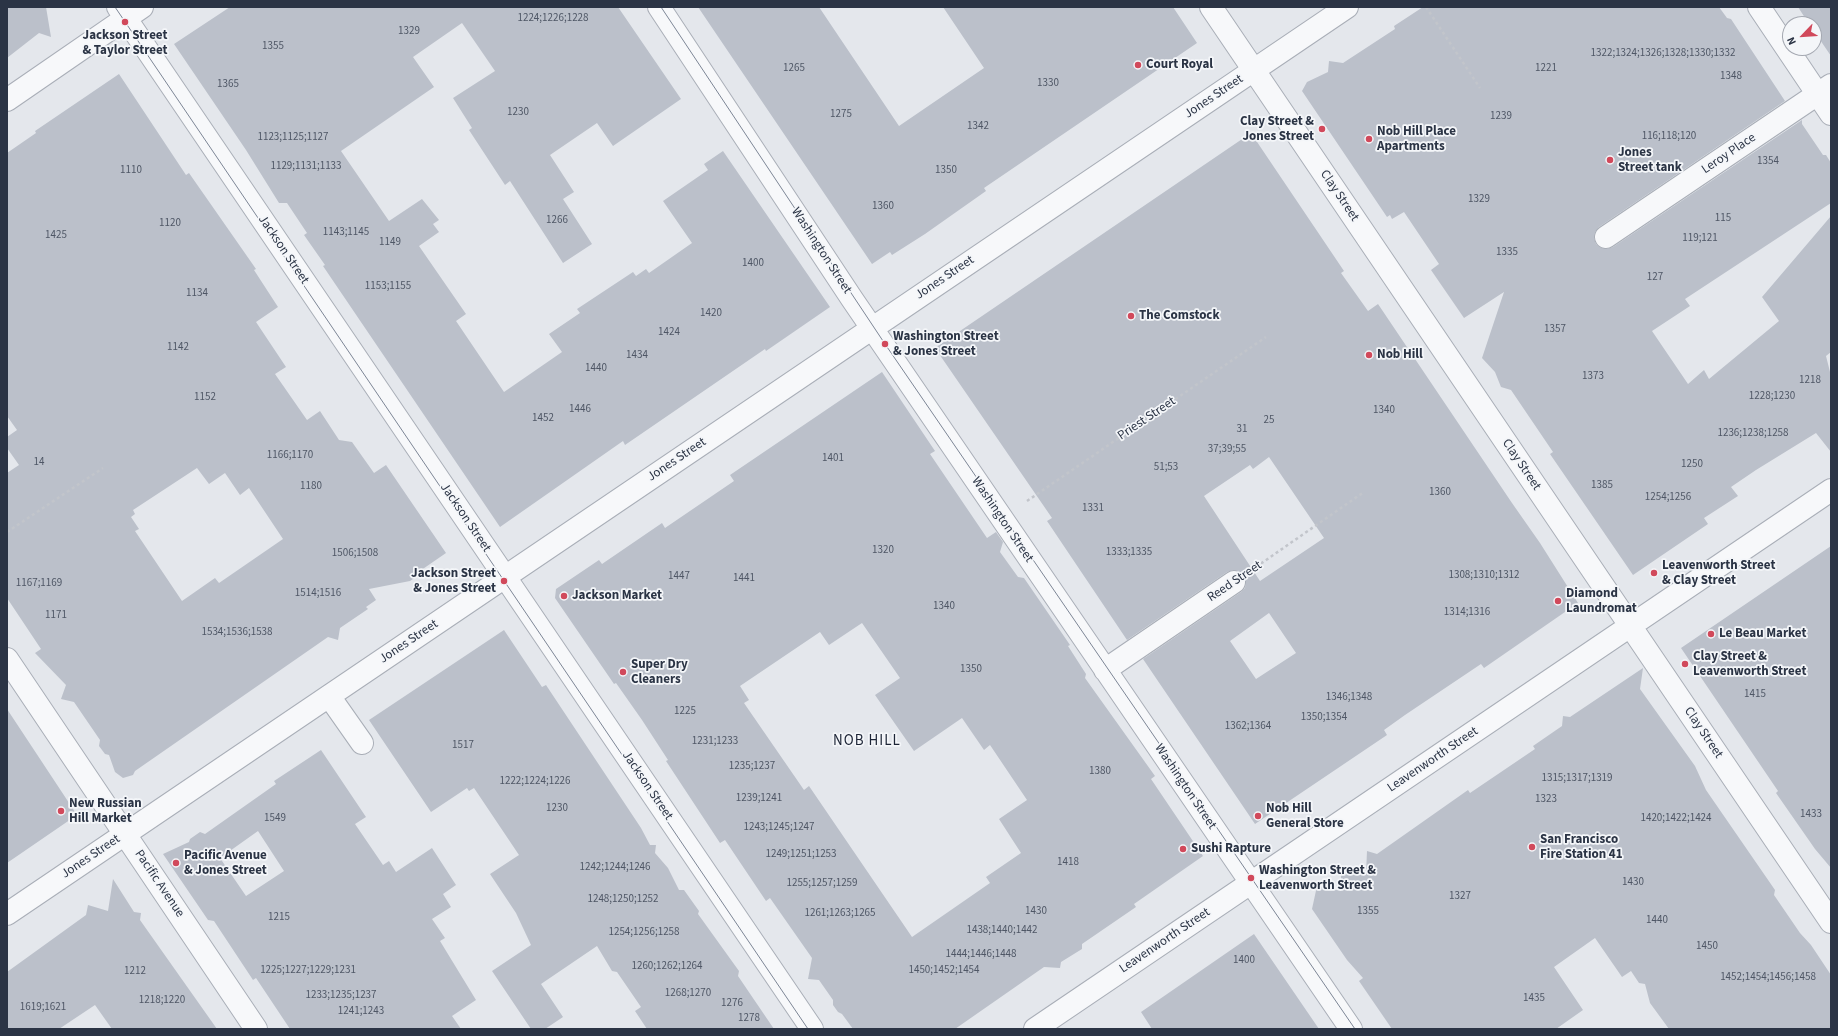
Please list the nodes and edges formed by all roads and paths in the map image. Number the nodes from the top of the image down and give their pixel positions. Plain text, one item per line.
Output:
1 (658, 7) edge
2 (1211, 7) edge
3 (1347, 7) edge
4 (1426, 7) edge
5 (1759, 7) edge
6 (129, 11) edge
7 (1254, 70) junction
8 (1480, 88) dead end
9 (1824, 89) edge
10 (7, 100) edge
11 (1831, 114) edge
12 (1606, 237) dead end
13 (872, 328) junction
14 (1266, 337) dead end
15 (103, 468) dead end
16 (1831, 490) edge
17 (1364, 492) dead end
18 (1027, 501) dead end
19 (7, 532) edge
20 (505, 576) junction
21 (1234, 582) joint
22 (1631, 626) junction
23 (7, 659) edge
24 (1105, 670) junction
25 (329, 696) junction
26 (362, 743) dead end
27 (125, 834) junction
28 (1250, 883) junction
29 (7, 914) edge
30 (1831, 922) edge
31 (256, 1029) edge
32 (812, 1029) edge
33 (1035, 1029) edge
34 (1351, 1029) edge

1 - 13 street, Washington Street
2 - 7 street, Clay Street
3 - 7 street, Jones Street
4 - 8 path
5 - 9 street
6 - 10 street
6 - 20 street, Jackson Street
7 - 13 street, Jones Street
7 - 22 street, Clay Street
9 - 11 street
9 - 12 street, Leroy Place
13 - 20 street, Jones Street
13 - 24 street, Washington Street
14 - 18 path, Priest Street
15 - 19 path
16 - 22 street, Leavenworth Street
17 - 21 path, Reed Street
20 - 25 street, Jones Street
20 - 32 street, Jackson Street
21 - 24 street, Reed Street
22 - 28 street, Leavenworth Street
22 - 30 street, Clay Street
23 - 27 street, Pacific Avenue
24 - 28 street, Washington Street
25 - 26 street
25 - 27 street, Jones Street
27 - 29 street, Jones Street
27 - 31 street, Pacific Avenue
28 - 33 street, Leavenworth Street
28 - 34 street, Washington Street

